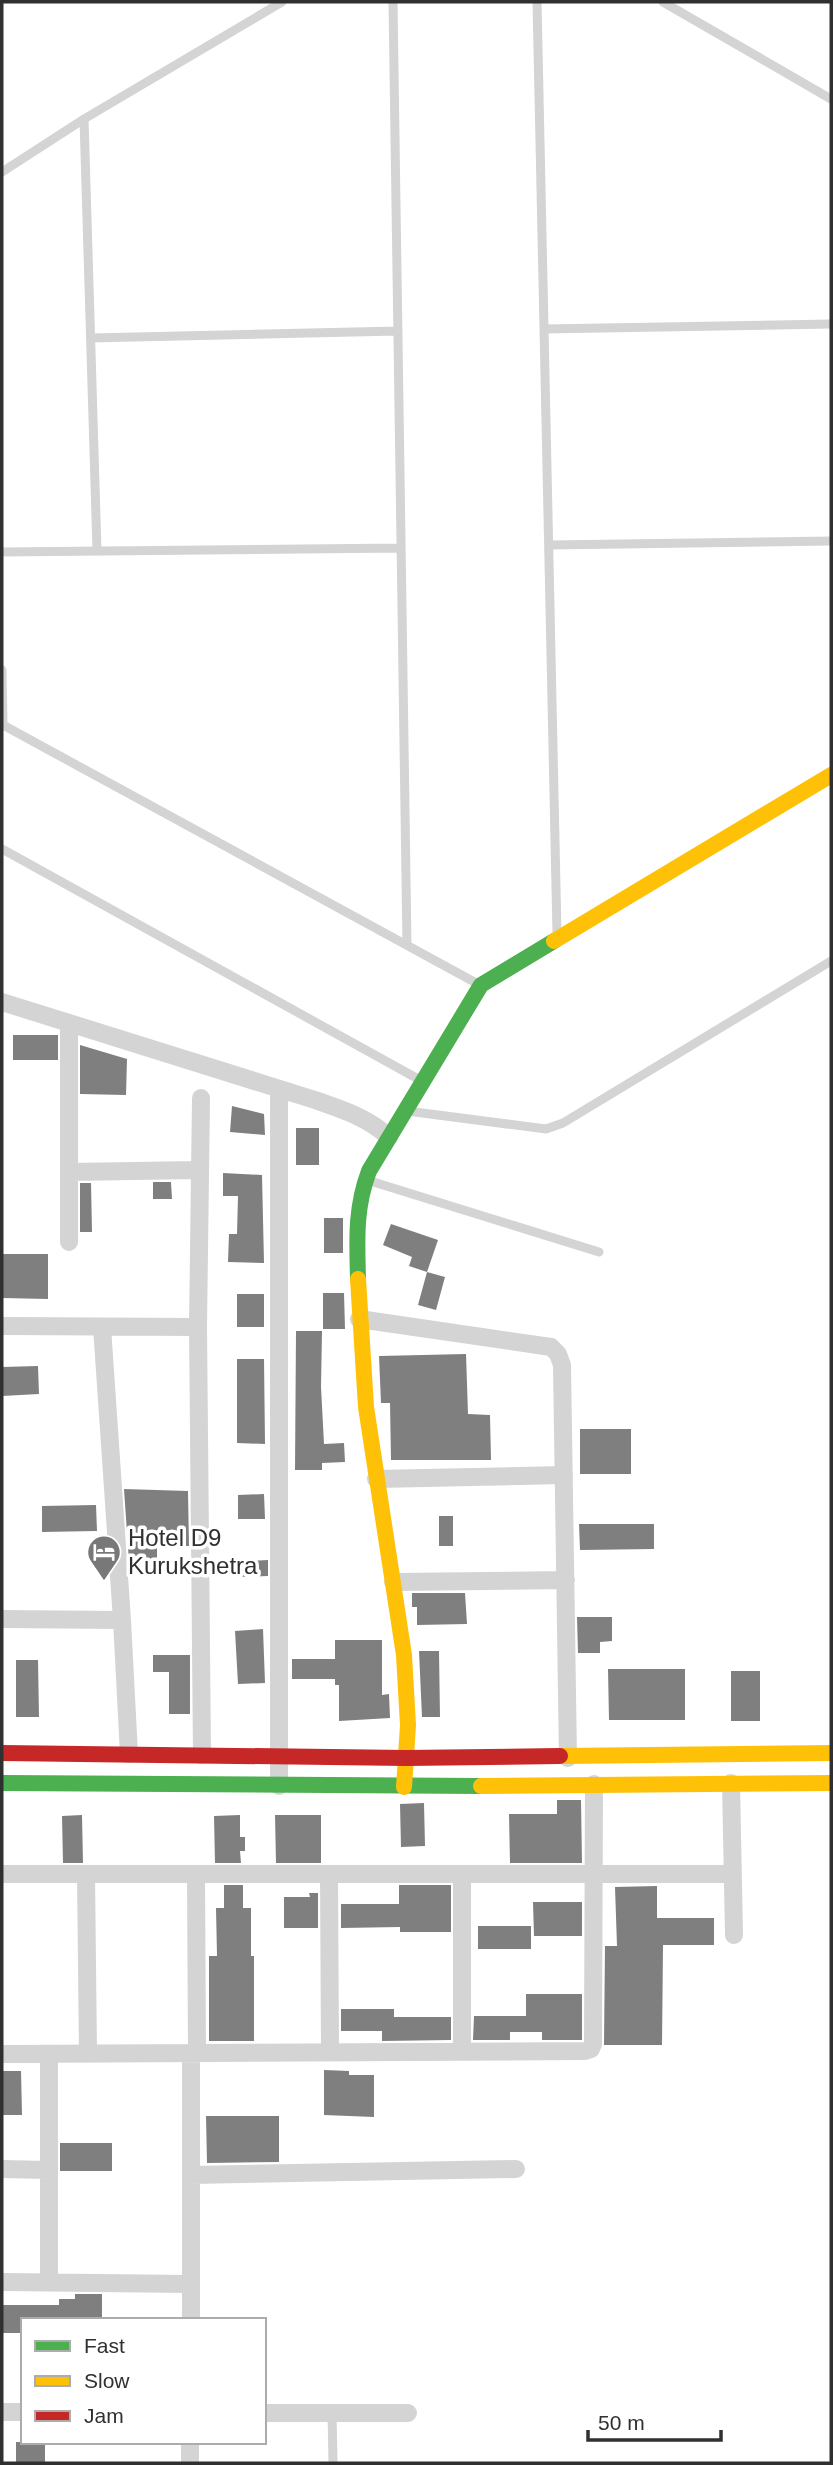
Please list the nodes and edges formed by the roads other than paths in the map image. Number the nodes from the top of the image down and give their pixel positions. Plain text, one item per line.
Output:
1 (282, 2) edge
2 (393, 2) edge
3 (537, 2) edge
4 (663, 2) edge
5 (831, 99) edge
6 (84, 119) junction
7 (2, 172) edge
8 (831, 324) edge
9 (544, 330) junction
10 (398, 331) junction
11 (91, 338) junction
12 (831, 541) edge
13 (549, 545) junction
14 (401, 548) junction
15 (2, 551) edge
16 (97, 551) junction
17 (2, 670) edge
18 (2, 725) edge
19 (831, 775) edge
20 (2, 849) edge
21 (557, 939) junction
22 (407, 945) junction
23 (831, 961) edge
24 (481, 985) junction
25 (2, 1002) edge
26 (69, 1023) junction
27 (422, 1082) junction
28 (279, 1089) junction
29 (201, 1098) dead end
30 (405, 1111) junction
31 (389, 1137) junction
32 (200, 1170) junction
33 (69, 1172) junction
34 (366, 1180) junction
35 (69, 1242) dead end
36 (600, 1252) dead end
37 (359, 1319) junction
38 (2, 1326) edge
39 (102, 1327) junction
40 (198, 1327) junction
41 (564, 1475) junction
42 (376, 1479) junction
43 (565, 1580) junction
44 (393, 1582) junction
45 (2, 1619) edge
46 (122, 1620) junction
47 (2, 1753) edge
48 (831, 1753) edge
49 (129, 1754) junction
50 (202, 1755) junction
51 (279, 1756) junction
52 (406, 1758) junction
53 (568, 1758) junction
54 (2, 1783) edge
55 (731, 1783) junction
56 (831, 1783) edge
57 (594, 1784) junction
58 (279, 1786) junction
59 (404, 1787) junction
60 (2, 1874) edge
61 (86, 1874) junction
62 (196, 1874) junction
63 (329, 1874) junction
64 (462, 1874) junction
65 (594, 1874) junction
66 (732, 1874) junction
67 (734, 1936) dead end
68 (330, 2051) junction
69 (462, 2051) junction
70 (194, 2053) junction
71 (2, 2054) edge
72 (49, 2054) junction
73 (88, 2054) junction
74 (2, 2169) edge
75 (516, 2169) dead end
76 (49, 2170) junction
77 (191, 2175) junction
78 (2, 2282) edge
79 (49, 2282) junction
80 (191, 2284) junction
81 (191, 2318) edge
82 (2, 2412) edge
83 (21, 2412) edge
84 (266, 2413) edge
85 (332, 2413) junction
86 (408, 2413) dead end
87 (190, 2444) edge
88 (190, 2463) edge
89 (333, 2463) edge

1 - 6 lane
2 - 10 lane
3 - 9 lane
4 - 5 lane
6 - 7 lane
6 - 11 lane
8 - 9 lane
9 - 13 lane
10 - 11 lane
10 - 14 lane
11 - 16 lane
12 - 13 lane
13 - 21 lane
14 - 16 lane
14 - 22 lane
15 - 16 lane
17 - 18 lane
18 - 22 lane
19 - 21 main road
20 - 27 lane
21 - 24 main road
22 - 24 lane
23 - 30 lane
24 - 27 main road
25 - 26 street
26 - 28 street
26 - 33 street
27 - 30 main road
28 - 31 street
28 - 51 street
29 - 32 street
30 - 31 main road
31 - 34 main road
32 - 33 street
32 - 40 street
33 - 35 street
34 - 36 lane
34 - 37 main road
37 - 41 street
37 - 42 main road
38 - 39 street
39 - 40 street
39 - 46 street
40 - 50 street
41 - 42 street
41 - 43 street
42 - 44 main road
43 - 44 street
43 - 53 street
44 - 52 main road
45 - 46 street
46 - 49 street
47 - 49 main road
48 - 53 main road
49 - 50 main road
50 - 51 main road
51 - 52 main road
51 - 58 street
52 - 53 main road
52 - 59 main road
54 - 58 main road
55 - 56 main road
55 - 57 main road
55 - 66 street
57 - 59 main road
57 - 65 street
58 - 59 main road
60 - 61 street
61 - 62 street
61 - 73 street
62 - 63 street
62 - 70 street
63 - 64 street
63 - 68 street
64 - 65 street
64 - 69 street
65 - 66 street
65 - 69 street
66 - 67 street
68 - 69 street
68 - 70 street
70 - 73 street
70 - 77 street
71 - 72 street
72 - 73 street
72 - 76 street
74 - 76 street
75 - 77 street
76 - 79 street
77 - 80 street
78 - 79 street
79 - 80 street
80 - 81 street
82 - 83 street
84 - 85 street
85 - 86 street
85 - 89 lane
87 - 88 street

